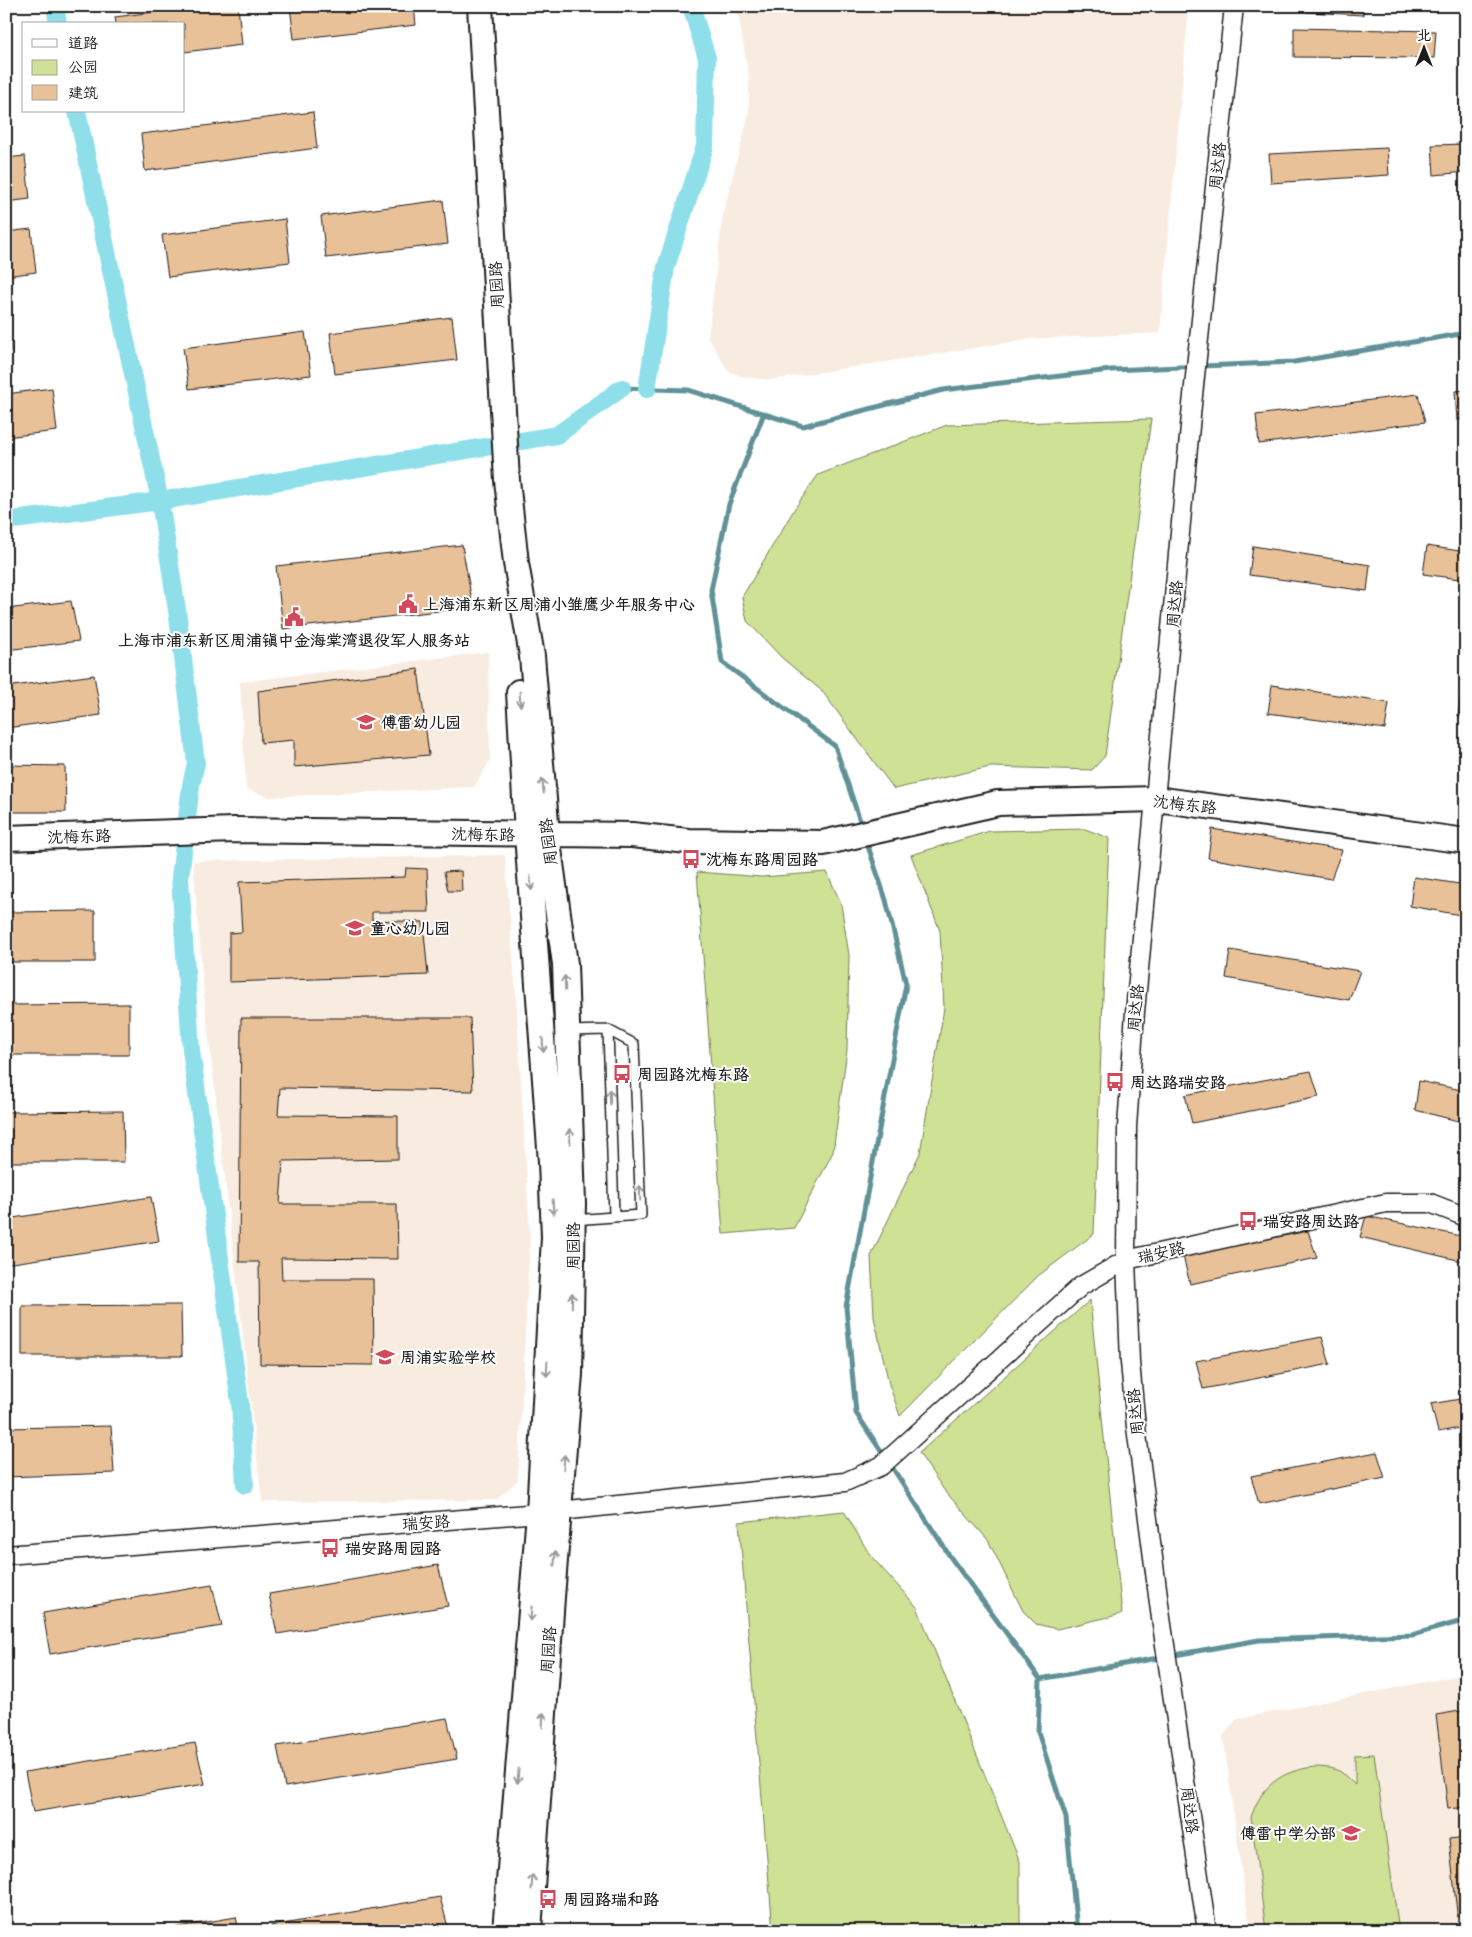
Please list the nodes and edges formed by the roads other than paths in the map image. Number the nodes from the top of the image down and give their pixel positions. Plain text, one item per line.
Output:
1 (480, 6) edge
2 (1234, 6) edge
3 (1156, 799) junction
4 (537, 834) junction
5 (6, 838) edge
6 (1466, 841) edge
7 (608, 1030) junction
8 (567, 1031) junction
9 (614, 1215) junction
10 (1466, 1217) edge
11 (573, 1220) junction
12 (1126, 1260) junction
13 (550, 1512) junction
14 (6, 1555) edge
15 (505, 1931) edge
16 (529, 1931) edge
17 (1207, 1931) edge

1 - 4 street, 周园路
2 - 3 street, 周达路
3 - 4 street, 沈梅东路
3 - 6 street, 沈梅东路
3 - 12 street, 周达路
4 - 5 street, 沈梅东路
8 -> 4 street, 周园路
4 -> 13 street, 周园路
7 - 8 lane
9 -> 7 lane
9 -> 7 lane
11 -> 8 street, 周园路
9 - 11 lane
10 - 12 street, 瑞安路
13 -> 11 street, 周园路
12 - 13 street, 瑞安路
12 - 17 street, 周达路
13 - 14 street, 瑞安路
13 -> 15 street, 周园路
16 -> 13 street, 周园路

